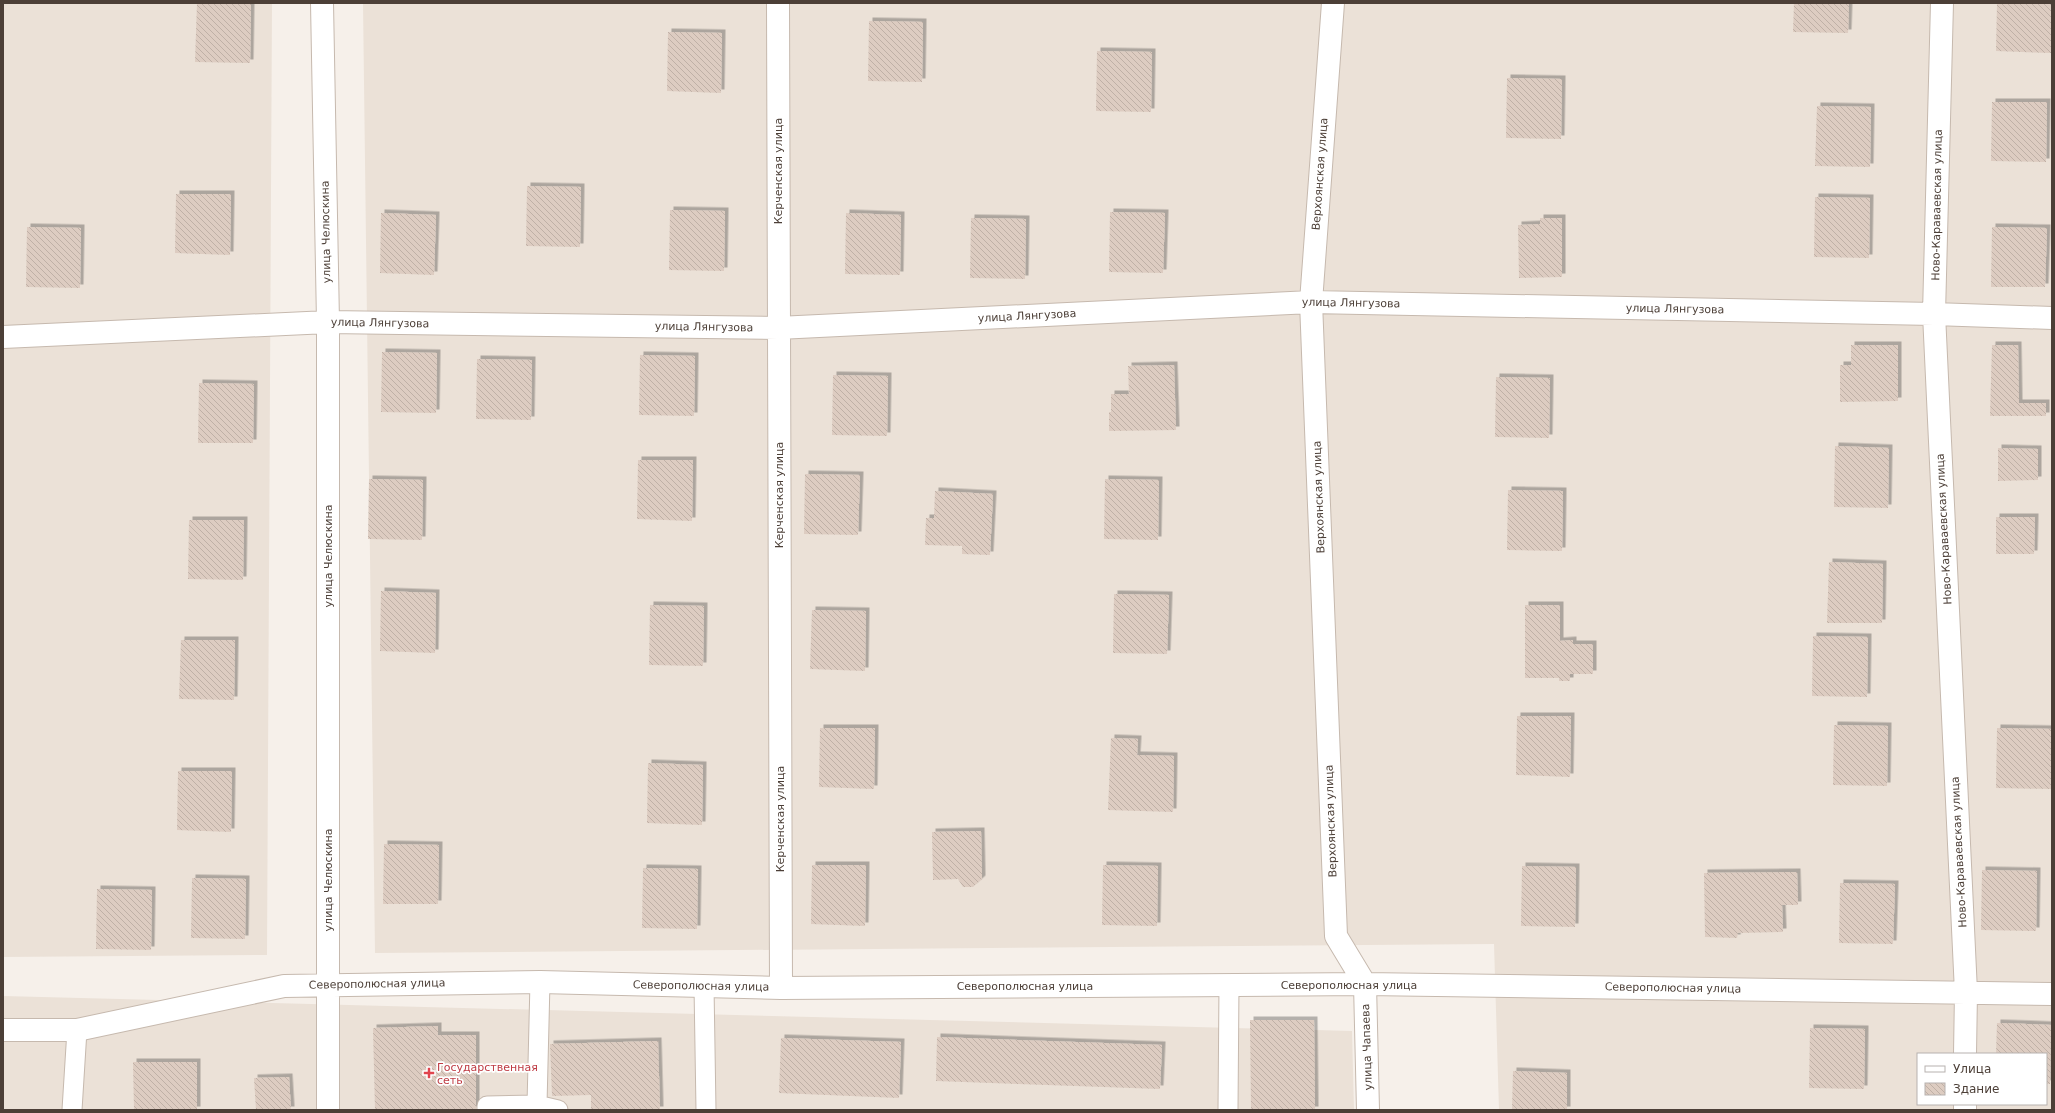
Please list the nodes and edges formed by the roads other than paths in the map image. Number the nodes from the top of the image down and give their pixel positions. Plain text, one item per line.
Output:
1 (322, 3) edge
2 (778, 3) edge
3 (1333, 3) edge
4 (1942, 3) edge
5 (1311, 302) junction
6 (1934, 314) junction
7 (2052, 318) edge
8 (328, 322) junction
9 (778, 328) junction
10 (3, 337) edge
11 (540, 982) junction
12 (1365, 984) junction
13 (327, 985) junction
14 (1229, 985) junction
15 (704, 986) junction
16 (781, 988) junction
17 (1966, 992) junction
18 (2052, 994) edge
19 (3, 1030) edge
20 (77, 1030) junction
21 (1965, 1053) edge
22 (537, 1105) junction
23 (72, 1110) edge
24 (328, 1110) edge
25 (487, 1110) edge
26 (558, 1110) edge
27 (706, 1110) edge
28 (1228, 1110) edge
29 (1368, 1110) edge

1 - 8 street, улица Челюскина
2 - 9 street, Керченская улица
3 - 5 street, Верхоянская улица
4 - 6 street, Ново-Караваевская улица
5 - 6 street, улица Лянгузова
5 - 9 street, улица Лянгузова
5 - 12 street, Верхоянская улица
6 - 7 street, улица Лянгузова
6 - 17 street, Ново-Караваевская улица
8 - 9 street, улица Лянгузова
8 - 10 street, улица Лянгузова
8 - 13 street, улица Челюскина
9 - 16 street, Керченская улица
11 - 13 street, Северополюсная улица
11 - 15 street, Северополюсная улица
11 - 22 lane
12 - 14 street, Северополюсная улица
12 - 17 street, Северополюсная улица
12 - 29 street, улица Чапаева
13 - 20 street, Северополюсная улица
13 - 24 street, улица Челюскина
14 - 16 street, Северополюсная улица
14 - 28 lane
15 - 16 street, Северополюсная улица
15 - 27 lane
17 - 18 street, Северополюсная улица
17 - 21 street, Ново-Караваевская улица
19 - 20 street, Северополюсная улица
20 - 23 lane
22 - 25 lane
22 - 26 lane

